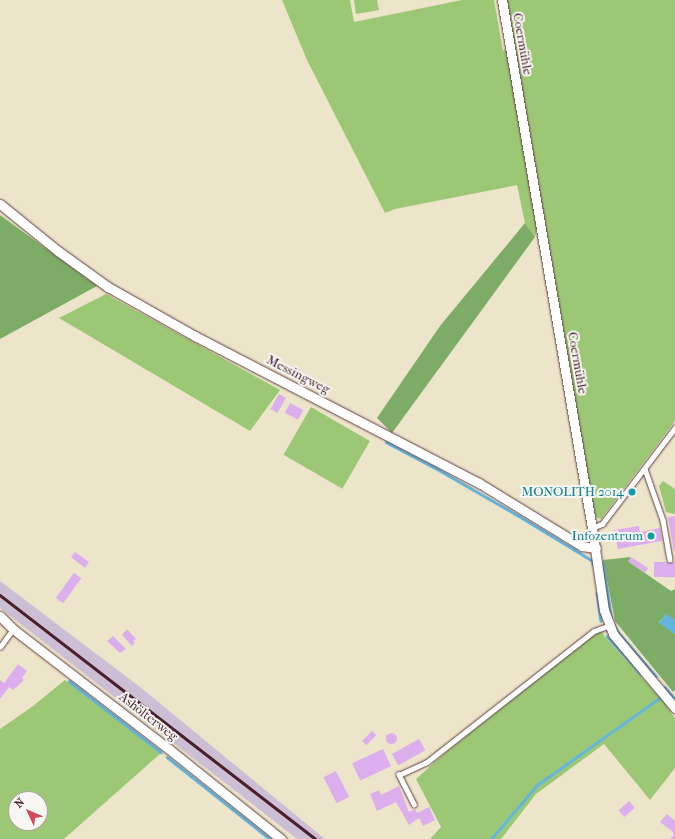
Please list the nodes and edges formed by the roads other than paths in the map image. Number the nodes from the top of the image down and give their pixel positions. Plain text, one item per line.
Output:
1 (502, 0) edge
2 (0, 204) edge
3 (675, 428) edge
4 (645, 469) junction
5 (592, 528) junction
6 (596, 548) junction
7 (670, 559) dead end
8 (0, 616) edge
9 (608, 626) junction
10 (13, 630) junction
11 (0, 647) edge
12 (675, 708) edge
13 (414, 805) dead end
14 (281, 839) edge

1 - 5 street, Coermühle
2 - 6 street, Messingweg
3 - 4 lane
4 - 5 lane
4 - 7 lane
5 - 6 street, Coermühle
6 - 9 street, Coermühle
8 - 10 street, Ashölterweg
9 - 12 street, Coermühle
9 - 13 lane
10 - 11 lane
10 - 14 street, Ashölterweg

